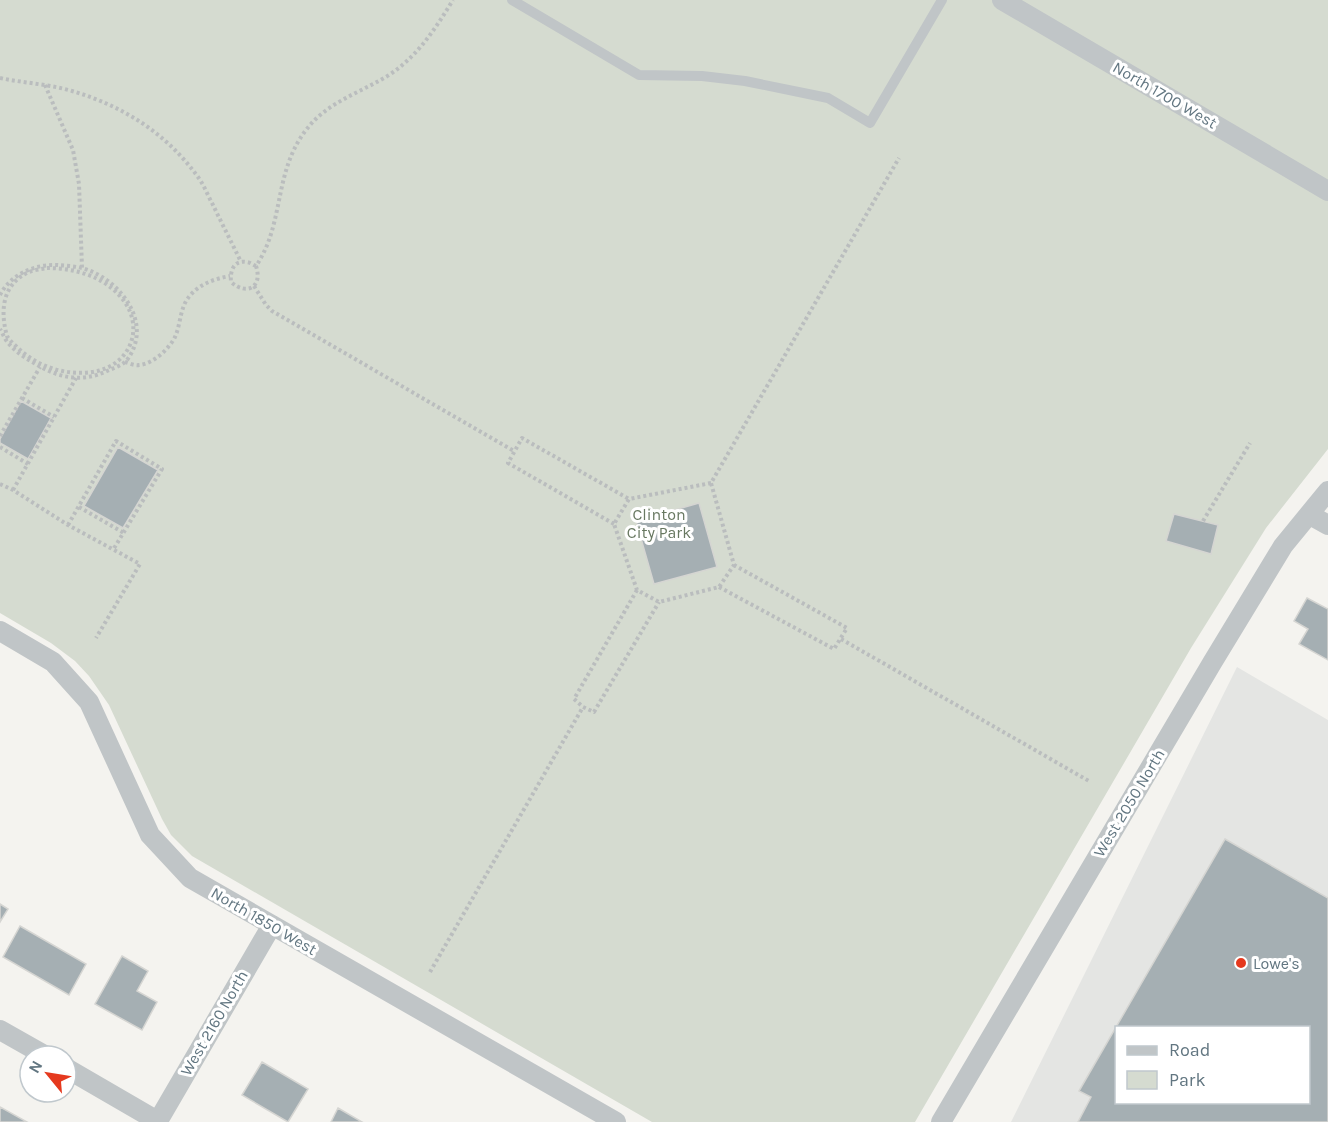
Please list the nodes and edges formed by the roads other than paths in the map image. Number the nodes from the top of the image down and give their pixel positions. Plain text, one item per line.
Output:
1 (512, 0) edge
2 (942, 0) edge
3 (1002, 0) edge
4 (1328, 191) edge
5 (1328, 490) edge
6 (1310, 515) junction
7 (1328, 525) edge
8 (0, 632) edge
9 (272, 925) junction
10 (0, 1030) edge
11 (25, 1044) edge
12 (78, 1075) edge
13 (159, 1122) edge
14 (616, 1122) edge
15 (941, 1122) edge

1 - 2 lane
3 - 4 street, North 1700 West
5 - 6 street, West 2050 North
6 - 7 street
6 - 15 street, West 2050 North
8 - 9 street, North 1850 West
9 - 13 street, West 2160 North
9 - 14 street, North 1850 West
10 - 11 street
12 - 13 street

